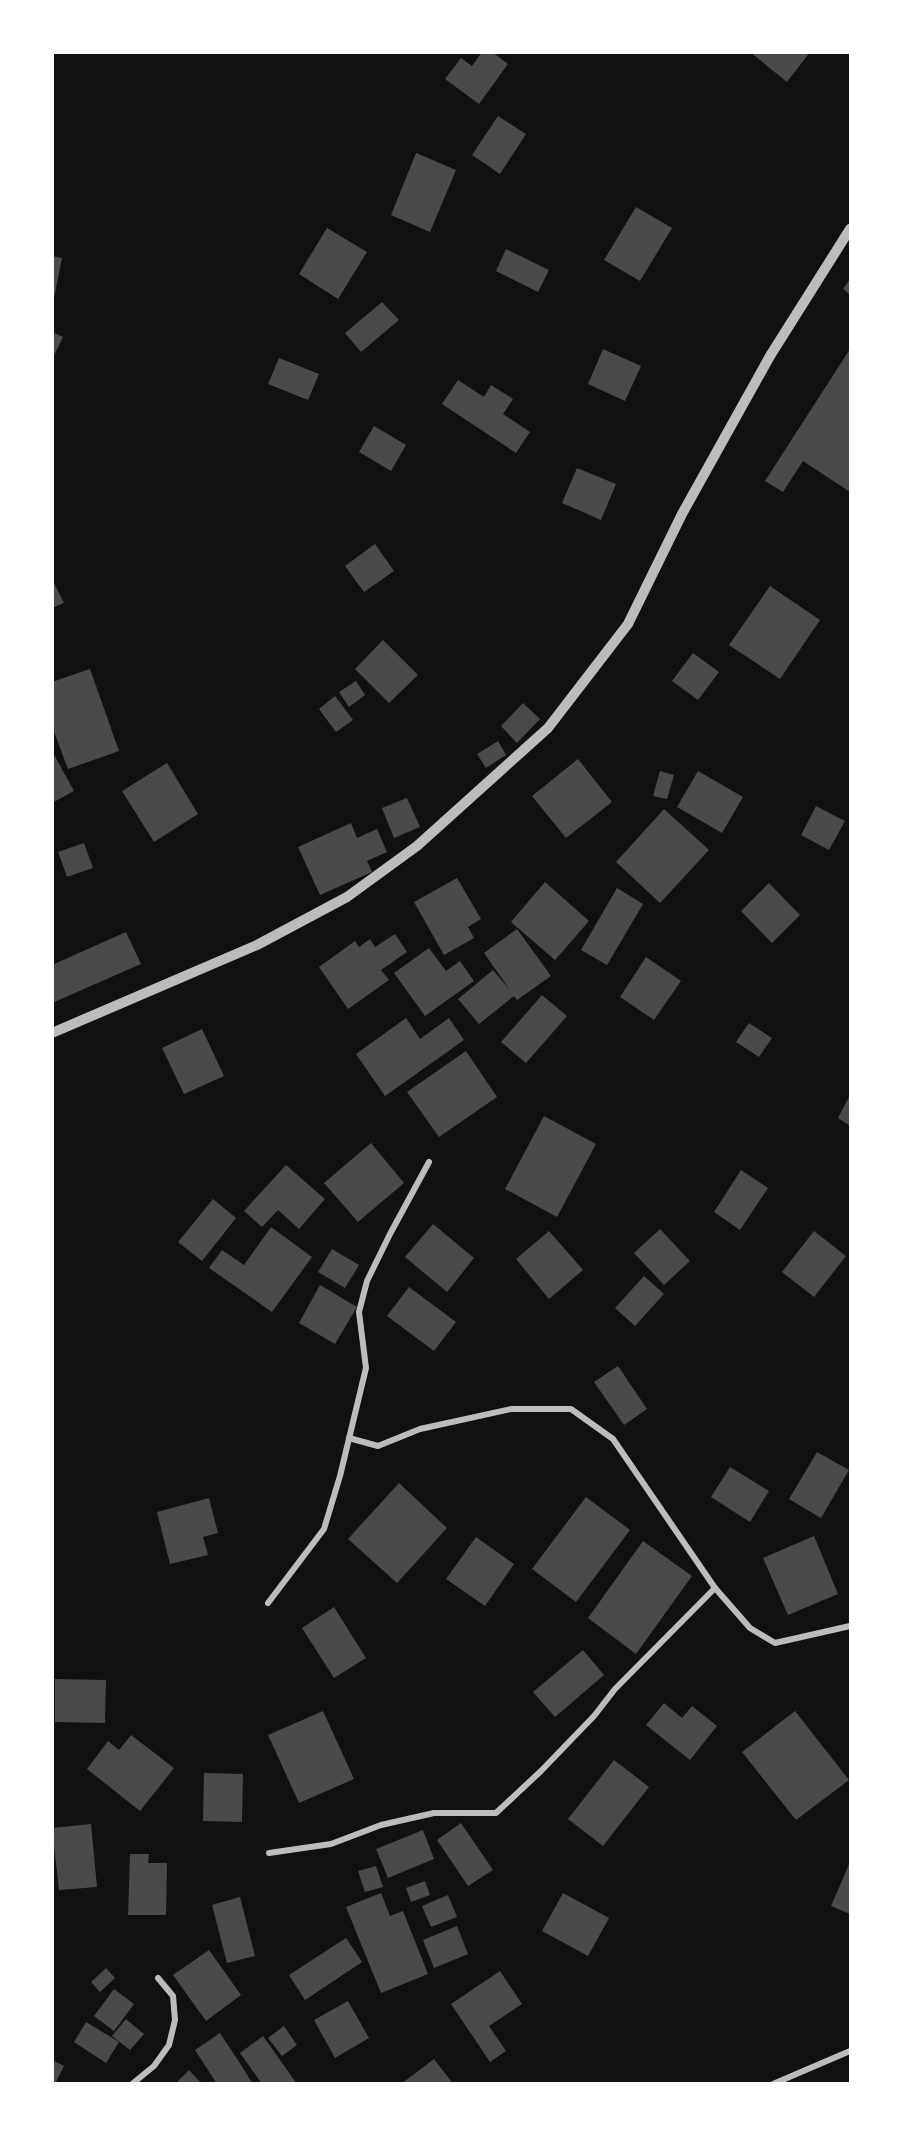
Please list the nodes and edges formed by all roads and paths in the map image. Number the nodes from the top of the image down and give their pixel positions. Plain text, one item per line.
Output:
1 (850, 229) edge
2 (52, 1033) edge
3 (429, 1162) dead end
4 (349, 1438) junction
5 (715, 1588) junction
6 (268, 1603) dead end
7 (850, 1626) edge
8 (269, 1853) dead end
9 (158, 1978) dead end
10 (850, 2051) edge
11 (132, 2084) edge
12 (773, 2084) edge

1 - 2 street
3 - 4 street
4 - 5 street
4 - 6 street
5 - 7 street
5 - 8 street
9 - 11 street
10 - 12 street

